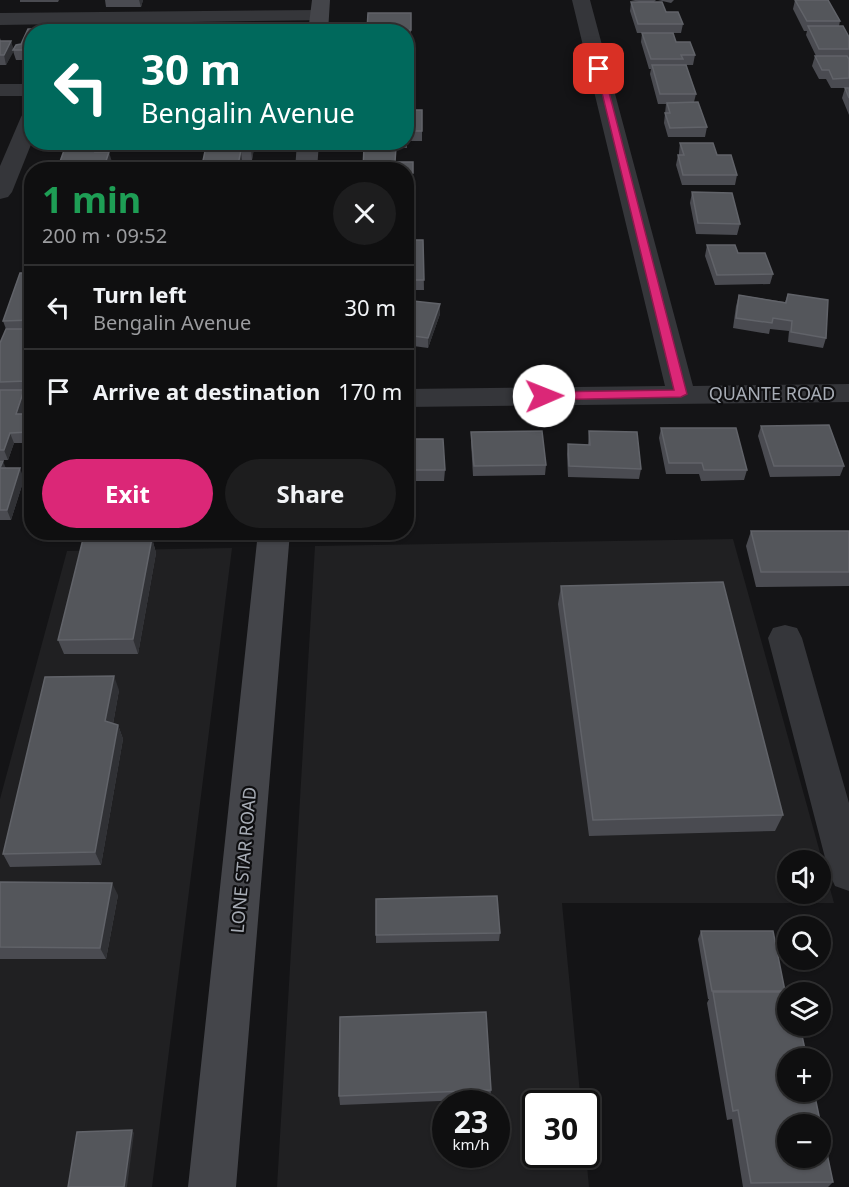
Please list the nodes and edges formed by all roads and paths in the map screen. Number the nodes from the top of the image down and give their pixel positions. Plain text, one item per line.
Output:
1 (581, 0) edge
2 (320, 16) edge
3 (0, 19) edge
4 (0, 90) edge
5 (24, 90) edge
6 (24, 136) edge
7 (0, 192) edge
8 (849, 393) edge
9 (681, 394) junction
10 (414, 398) edge
11 (273, 540) edge
12 (785, 638) dead end
13 (849, 873) edge
14 (212, 1187) edge

1 - 9 street
2 - 3 street
4 - 5 street
6 - 7 street
8 - 9 street, QUANTE ROAD
9 - 10 street, QUANTE ROAD
11 - 14 street, LONE STAR ROAD
12 - 13 street

